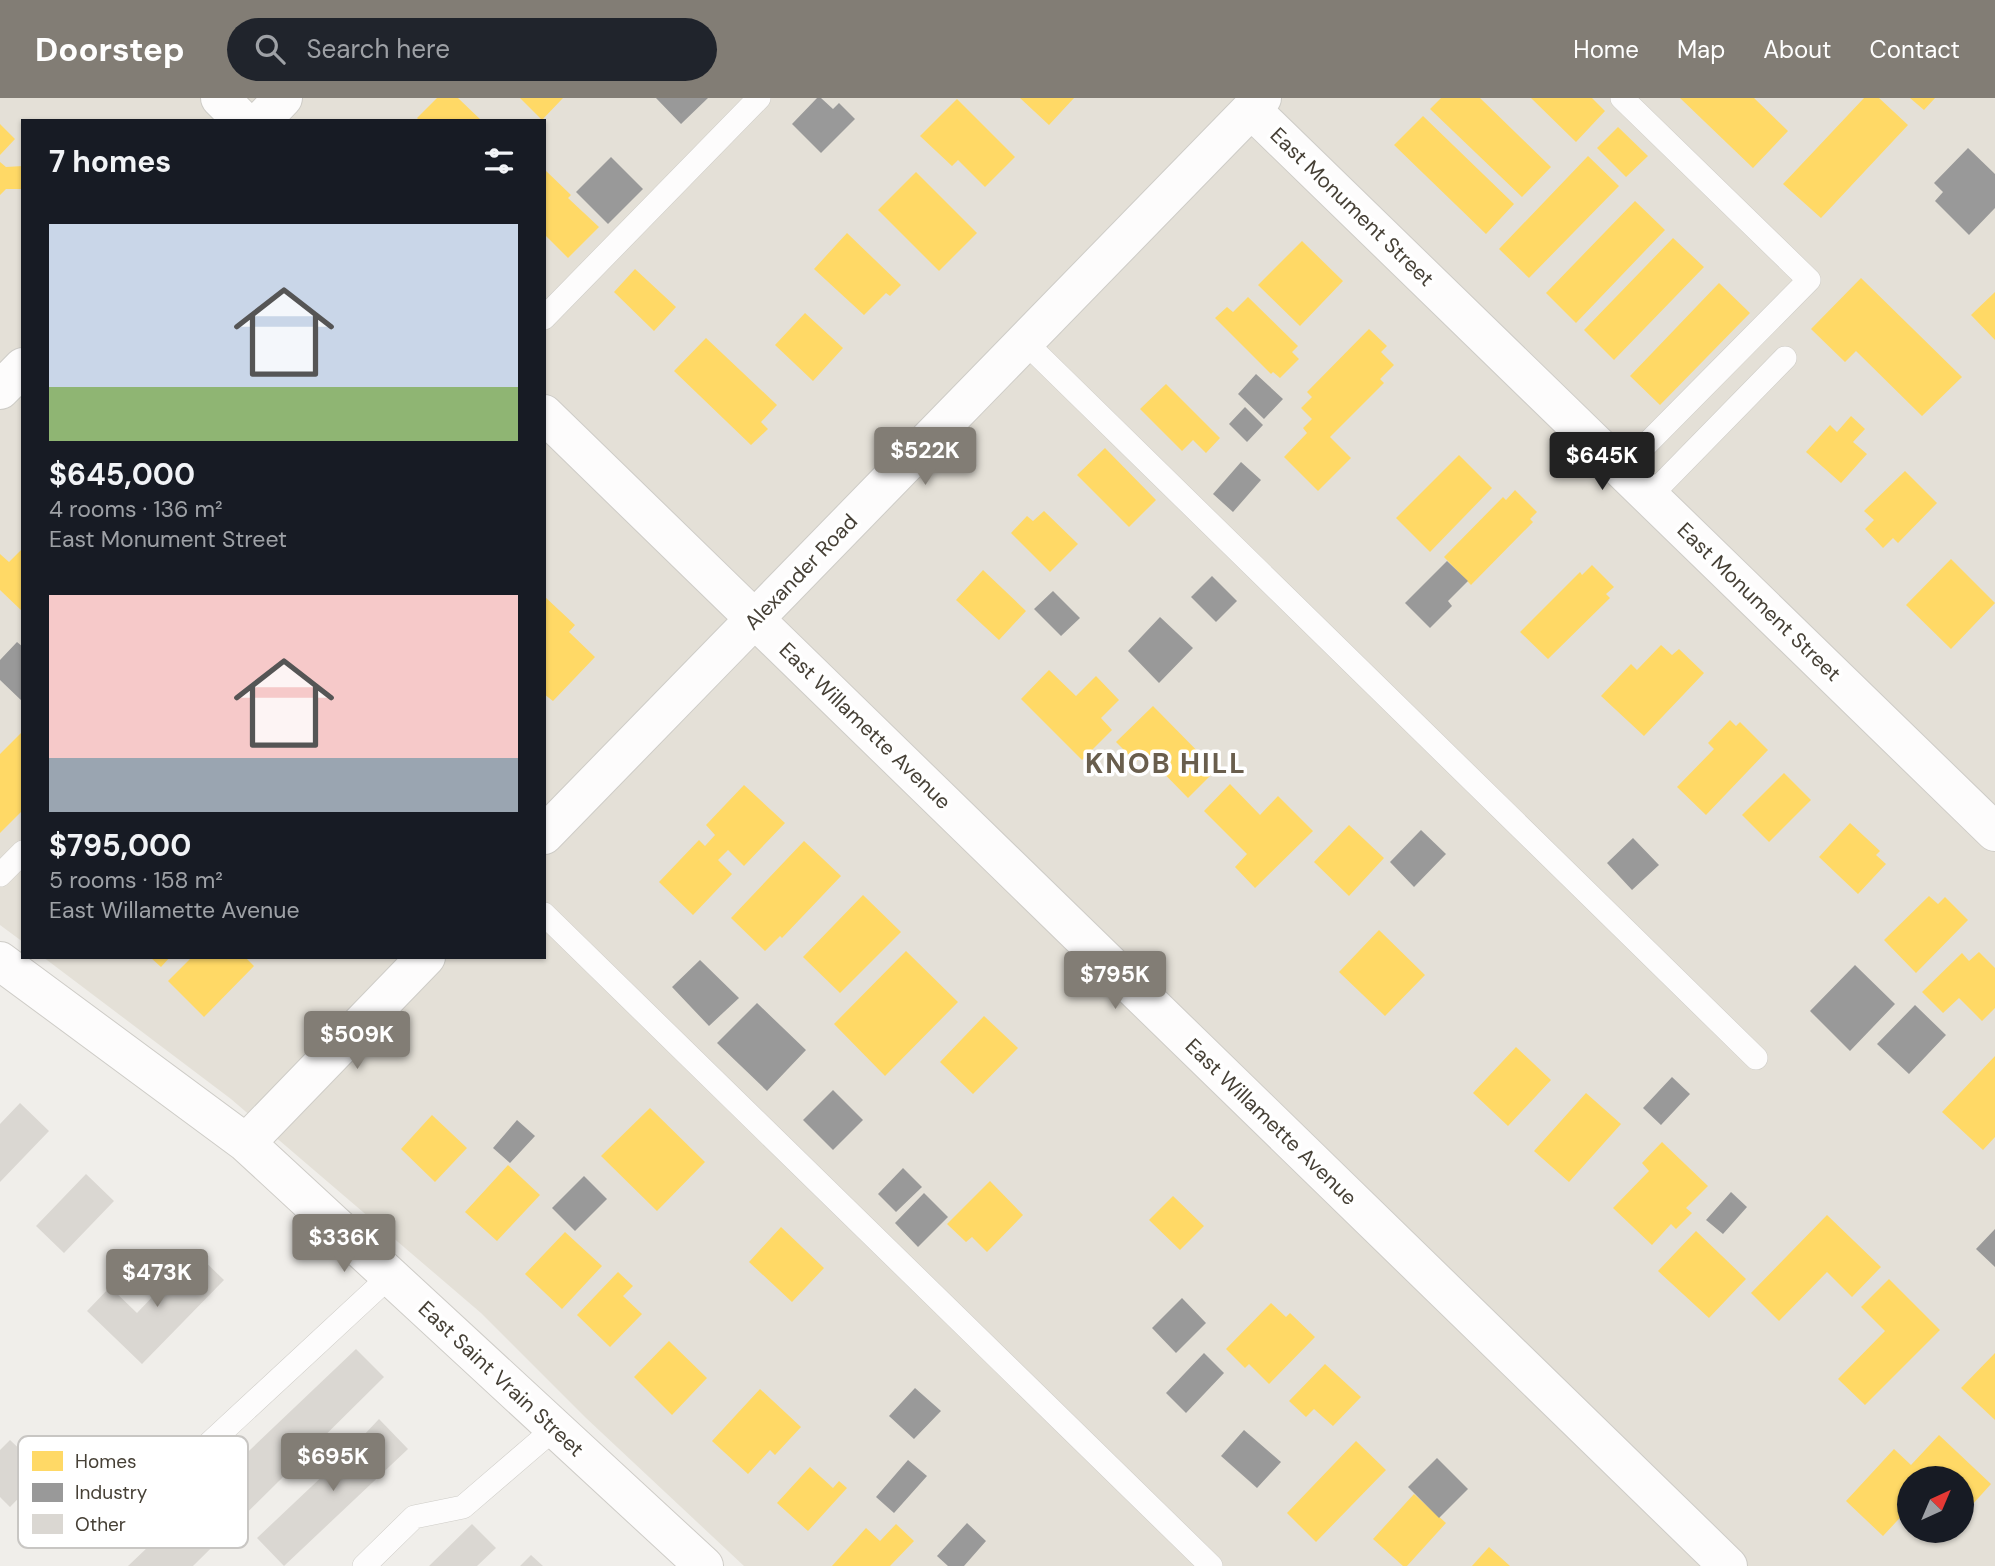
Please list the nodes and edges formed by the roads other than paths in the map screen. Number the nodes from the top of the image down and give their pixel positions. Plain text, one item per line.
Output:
1 (220, 98) edge
2 (284, 98) edge
3 (759, 98) edge
4 (1622, 98) edge
5 (1257, 104) edge
6 (241, 119) edge
7 (263, 119) edge
8 (546, 316) edge
9 (1025, 342) junction
10 (1785, 358) dead end
11 (21, 369) edge
12 (0, 390) edge
13 (546, 416) edge
14 (1622, 469) junction
15 (1650, 496) junction
16 (755, 619) junction
17 (1995, 832) edge
18 (546, 833) edge
19 (21, 854) edge
20 (0, 876) edge
21 (546, 916) edge
22 (424, 959) edge
23 (0, 961) edge
24 (1756, 1058) dead end
25 (246, 1143) junction
26 (390, 1276) junction
27 (555, 1428) junction
28 (217, 1436) edge
29 (364, 1566) edge
30 (704, 1566) edge
31 (1212, 1566) edge
32 (1728, 1566) edge

1 - 6 street
2 - 7 street
3 - 8 lane
4 - 14 lane
5 - 9 street, Alexander Road
5 - 14 street, East Monument Street
9 - 16 street, Alexander Road
9 - 24 lane
10 - 15 lane
11 - 12 street
13 - 16 street, East Willamette Avenue
14 - 15 street, East Monument Street
15 - 17 street, East Monument Street
16 - 18 street, Alexander Road
16 - 32 street, East Willamette Avenue
19 - 20 lane
21 - 31 lane
22 - 25 street
23 - 25 street, East Saint Vrain Street
25 - 26 street, East Saint Vrain Street
26 - 27 street, East Saint Vrain Street
26 - 28 lane
27 - 29 lane
27 - 30 street, East Saint Vrain Street

